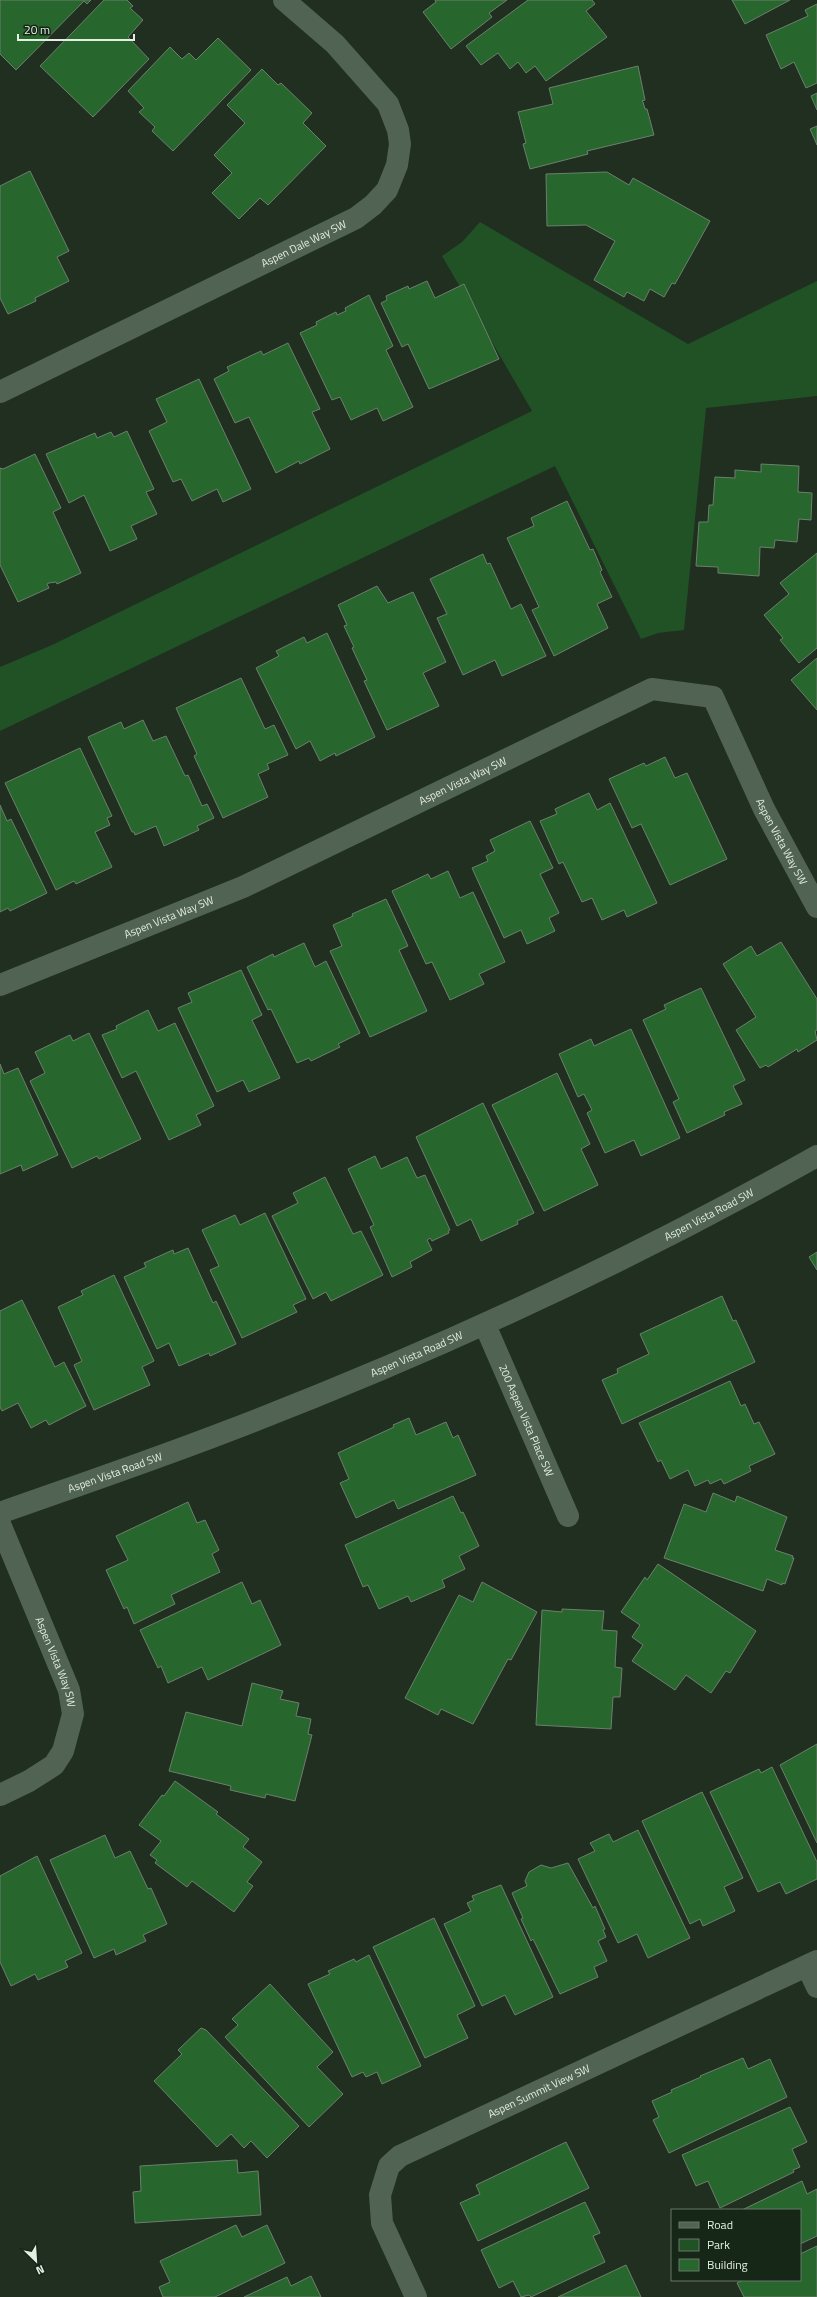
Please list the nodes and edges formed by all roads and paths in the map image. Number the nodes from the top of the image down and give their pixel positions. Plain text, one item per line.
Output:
1 (284, 0) edge
2 (0, 392) edge
3 (817, 907) edge
4 (0, 985) edge
5 (817, 1156) edge
6 (485, 1325) junction
7 (0, 1513) edge
8 (568, 1516) dead end
9 (0, 1524) edge
10 (0, 1795) edge
11 (812, 1963) edge
12 (817, 1987) edge
13 (416, 2297) edge

1 - 2 street, Aspen Dale Way SW
3 - 4 street, Aspen Vista Way SW
5 - 6 street, Aspen Vista Road SW
6 - 7 street, Aspen Vista Road SW
6 - 8 street, 200 Aspen Vista Place SW
9 - 10 street, Aspen Vista Way SW
11 - 12 street
11 - 13 street, Aspen Summit View SW

